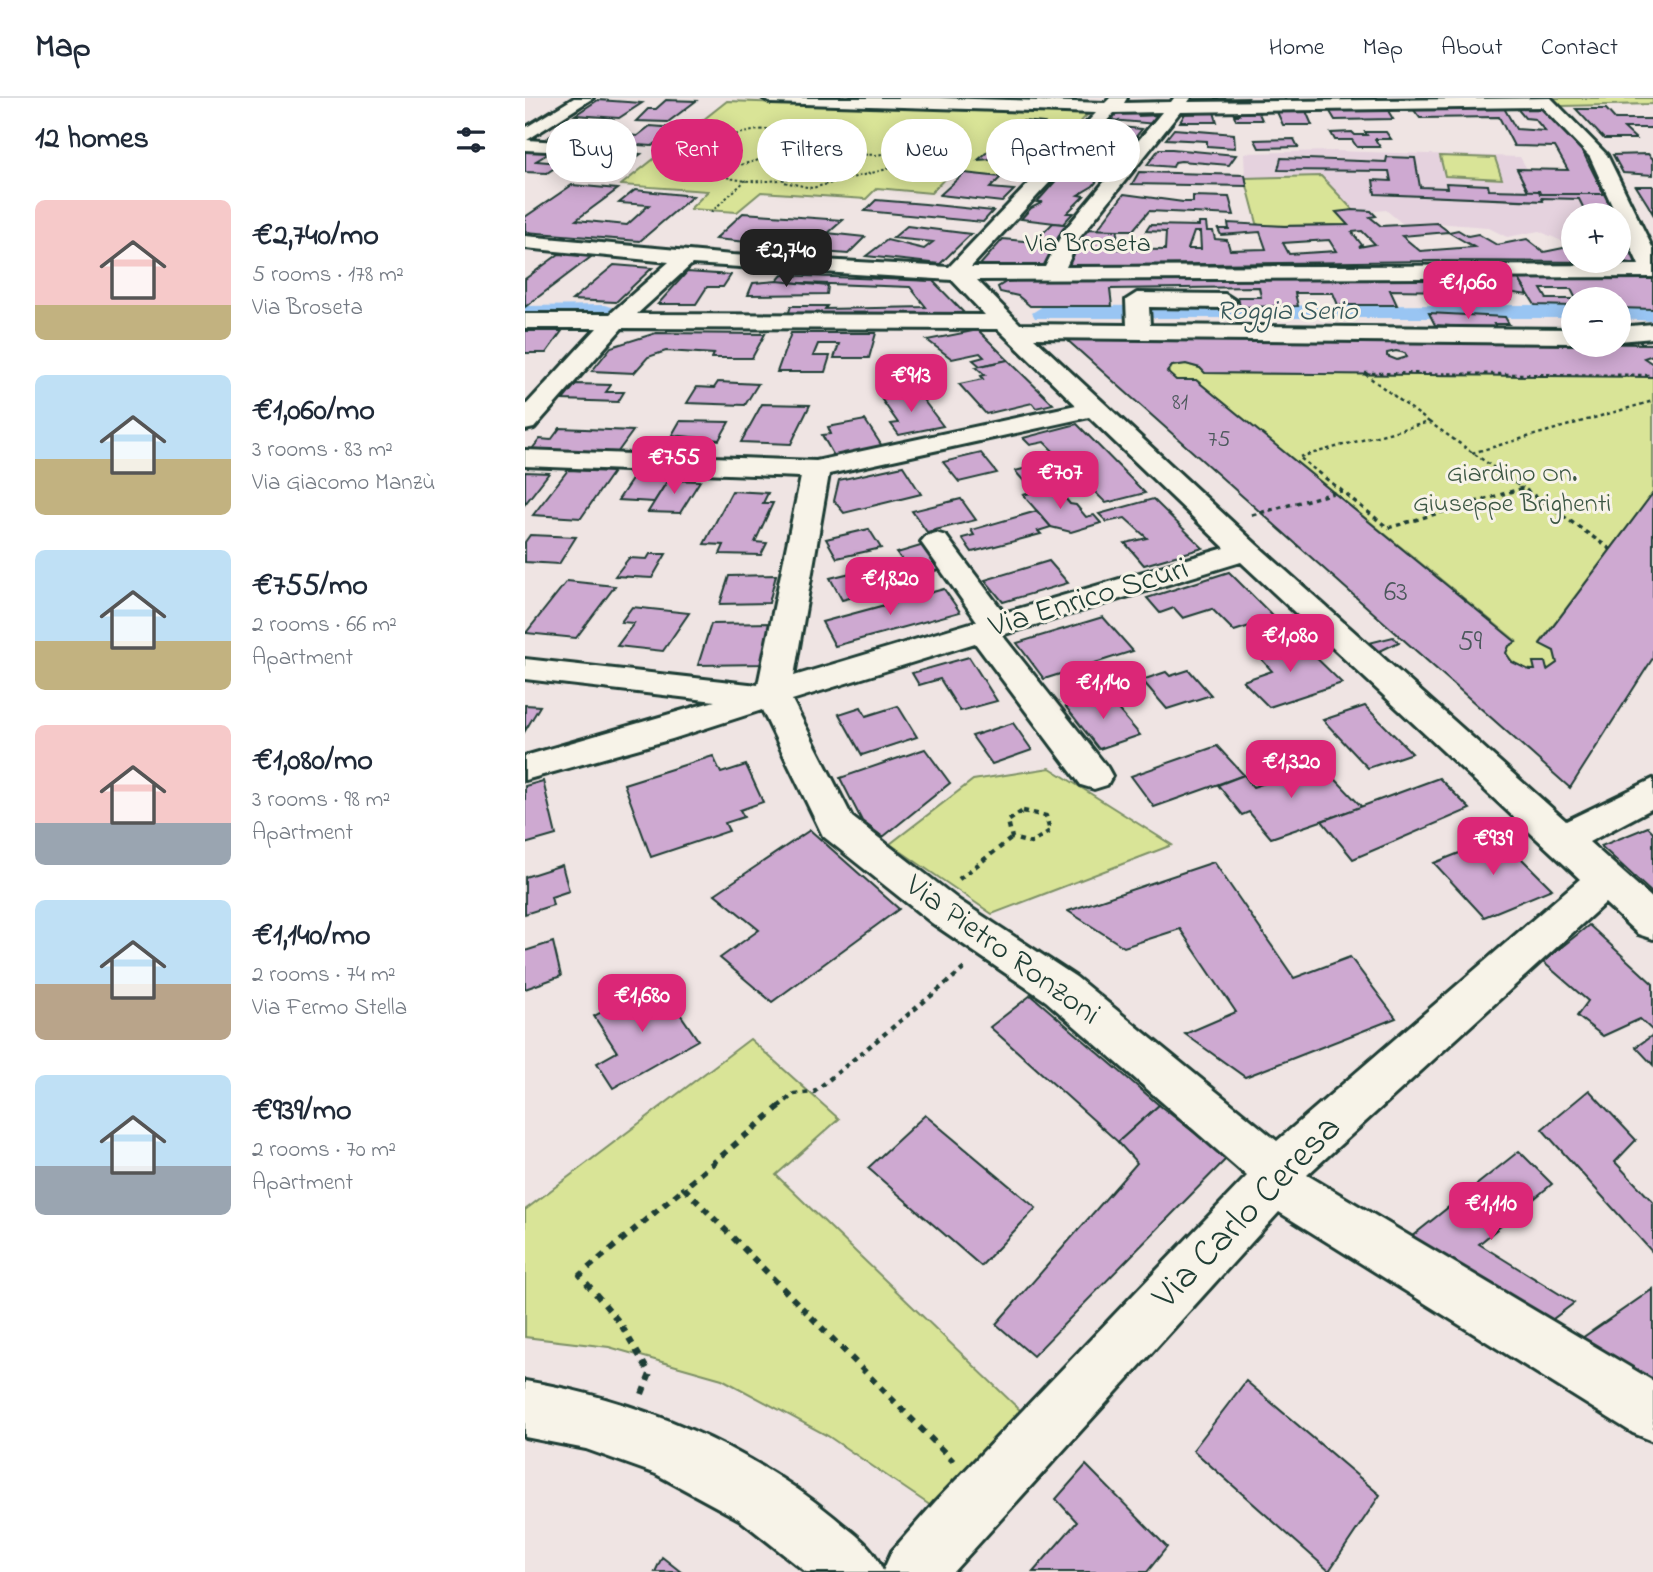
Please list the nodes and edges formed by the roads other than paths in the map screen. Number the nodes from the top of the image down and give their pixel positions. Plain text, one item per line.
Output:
1 (585, 98) edge
2 (771, 98) edge
3 (1544, 100) edge
4 (1179, 102) edge
5 (1114, 103) edge
6 (525, 135) edge
7 (525, 145) edge
8 (546, 146) edge
9 (525, 242) edge
10 (687, 257) junction
11 (1653, 271) edge
12 (958, 274) junction
13 (1052, 274) junction
14 (1226, 301) dead end
15 (1138, 318) junction
16 (617, 320) junction
17 (525, 321) edge
18 (1009, 327) junction
19 (1653, 331) edge
20 (1631, 333) edge
21 (1561, 336) edge
22 (1095, 408) junction
23 (525, 422) edge
24 (525, 458) edge
25 (816, 469) junction
26 (936, 542) dead end
27 (1246, 551) junction
28 (990, 629) junction
29 (525, 668) edge
30 (773, 696) junction
31 (525, 768) edge
32 (1094, 776) dead end
33 (1653, 792) edge
34 (1563, 839) junction
35 (1606, 879) junction
36 (1653, 923) edge
37 (1275, 1176) junction
38 (525, 1409) edge
39 (1653, 1413) edge
40 (853, 1572) edge
41 (913, 1572) edge

1 - 6 street
2 - 5 street
3 - 4 street
3 - 11 street
4 - 5 street
4 - 13 street
5 - 12 street
7 - 8 street
9 - 10 street, Via Broseta
10 - 12 street, Via Broseta
10 - 16 street
11 - 13 street, Via Broseta
12 - 13 street, Via Broseta
12 - 18 street
14 - 15 street
15 - 18 street
15 - 21 street
16 - 17 street
16 - 18 street
16 - 23 street
18 - 22 street
19 - 20 street
22 - 25 street
22 - 27 street
24 - 25 street
25 - 30 street
26 - 28 street
27 - 28 street, Via Enrico Scuri
27 - 34 street
28 - 30 street, Via Enrico Scuri
28 - 32 street
29 - 30 street
30 - 31 street, Via Enrico Scuri
30 - 37 street, Via Pietro Ronzoni
33 - 34 street
34 - 35 street
35 - 36 street
35 - 37 street, Via Carlo Ceresa
37 - 39 street, Via Pietro Ronzoni
37 - 41 street, Via Carlo Ceresa
38 - 40 street

